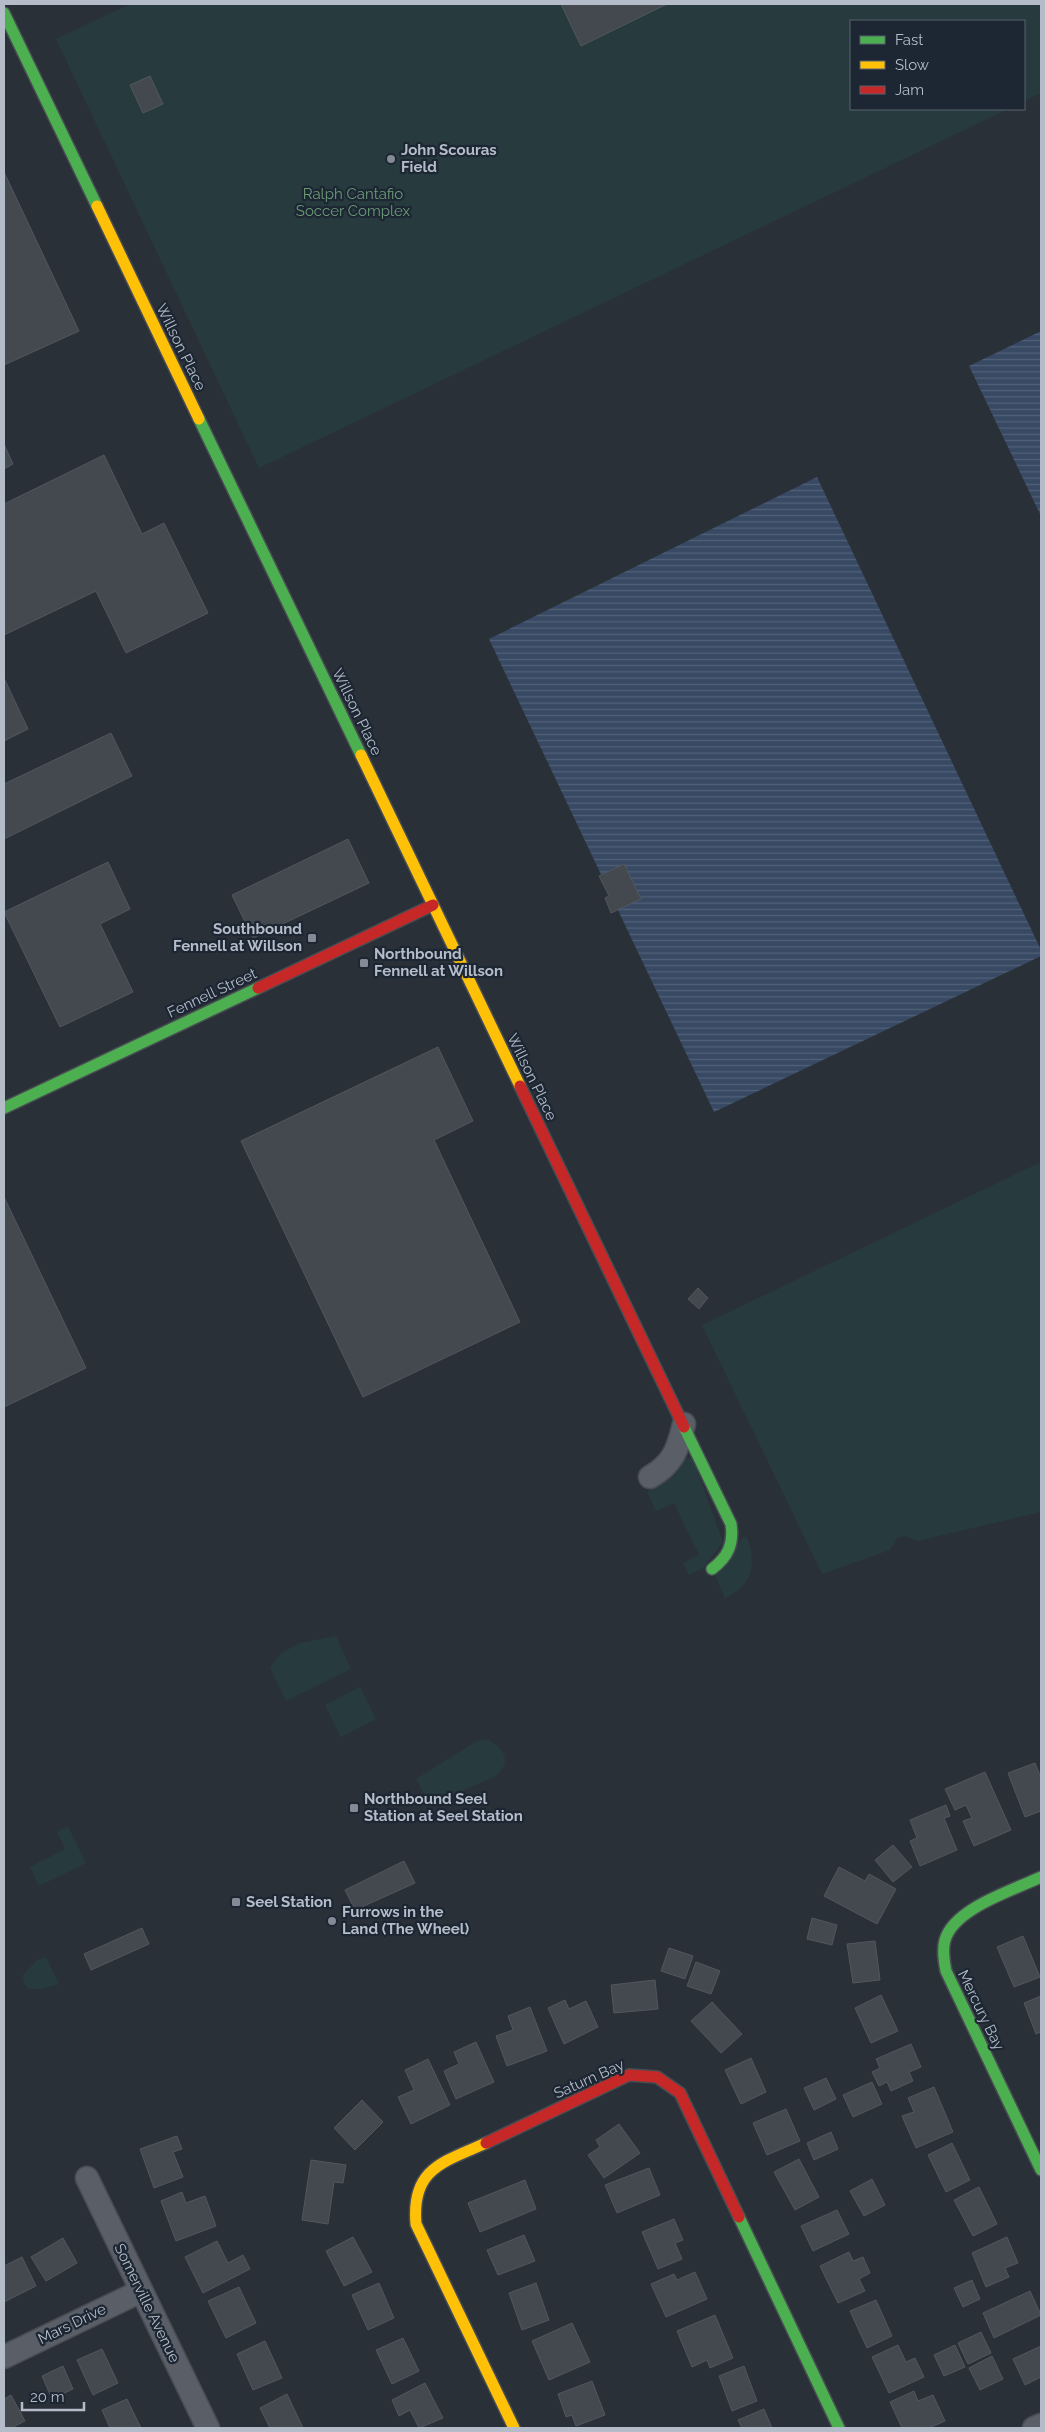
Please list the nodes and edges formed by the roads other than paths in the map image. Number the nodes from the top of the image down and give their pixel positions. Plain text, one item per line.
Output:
1 (4, 13) edge
2 (433, 905) junction
3 (4, 1108) edge
4 (684, 1424) junction
5 (650, 1477) dead end
6 (712, 1569) dead end
7 (1041, 1878) edge
8 (1041, 2170) edge
9 (87, 2178) dead end
10 (141, 2291) junction
11 (4, 2357) edge
12 (1041, 2425) edge
13 (208, 2428) edge
14 (514, 2428) edge
15 (839, 2428) edge
16 (1034, 2428) edge

1 - 2 street, Willson Place
2 - 3 street, Fennell Street
2 - 4 street, Willson Place
4 - 5 street
4 - 6 street, Willson Place
7 - 8 street, Mercury Bay
9 - 10 street, Somerville Avenue
10 - 11 street, Mars Drive
10 - 13 street, Somerville Avenue
12 - 16 street
14 - 15 street, Saturn Bay

